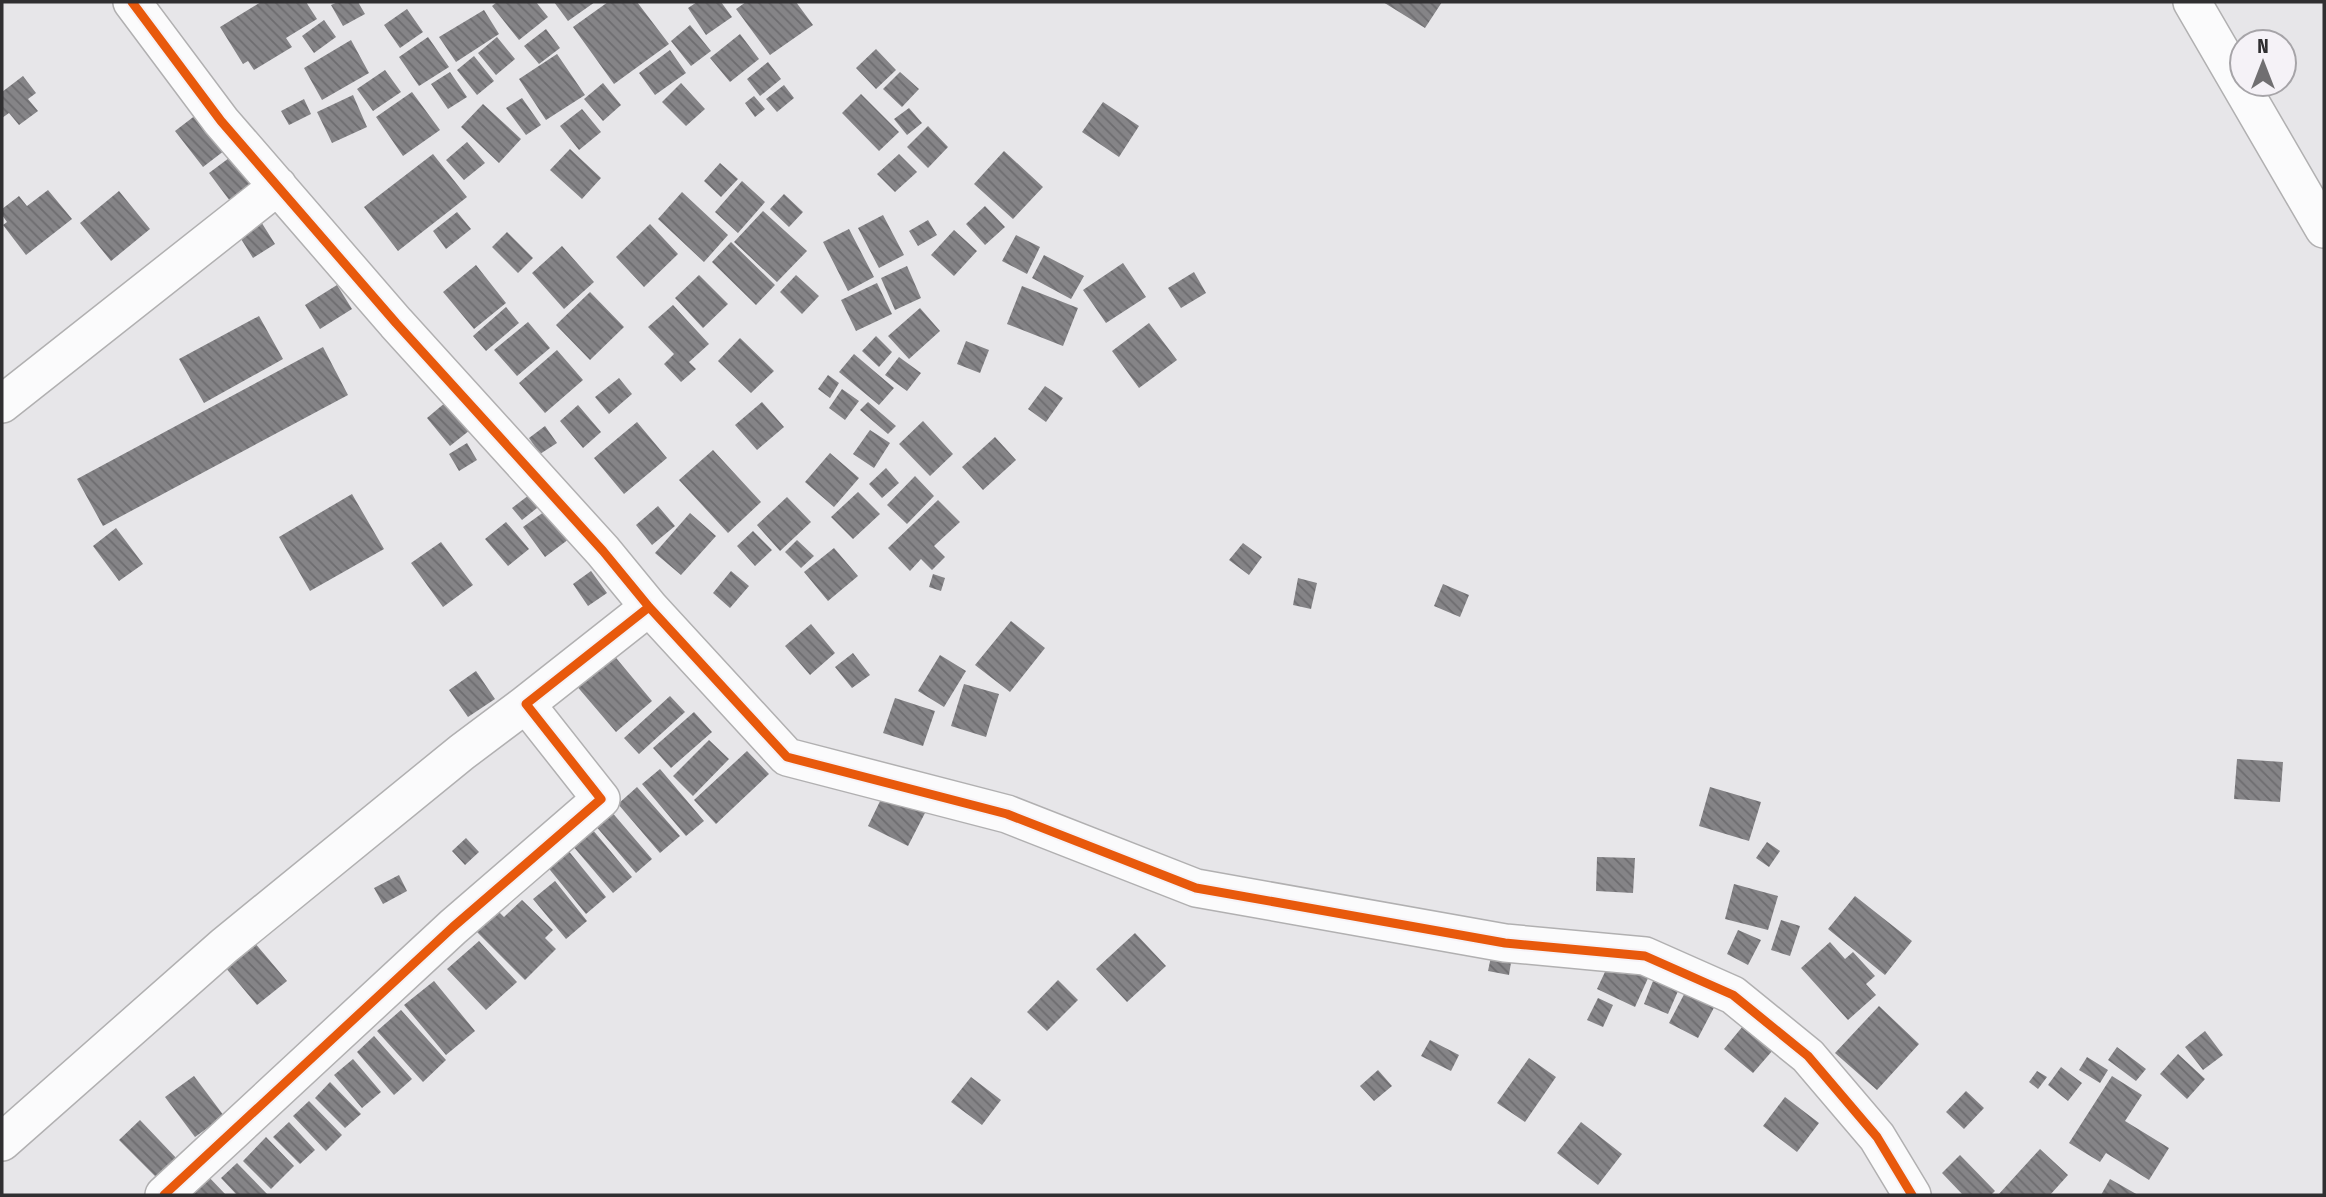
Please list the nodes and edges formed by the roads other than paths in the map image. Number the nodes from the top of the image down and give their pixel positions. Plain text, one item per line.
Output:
1 (132, 2) edge
2 (2192, 2) edge
3 (278, 186) junction
4 (2324, 229) edge
5 (2, 404) edge
6 (649, 607) junction
7 (526, 704) junction
8 (2, 1142) edge
9 (164, 1195) edge
10 (1912, 1195) edge

1 - 3 street
2 - 4 street
3 - 5 street
3 - 6 street
6 - 7 street
6 - 10 street
7 - 8 street
7 - 9 street

